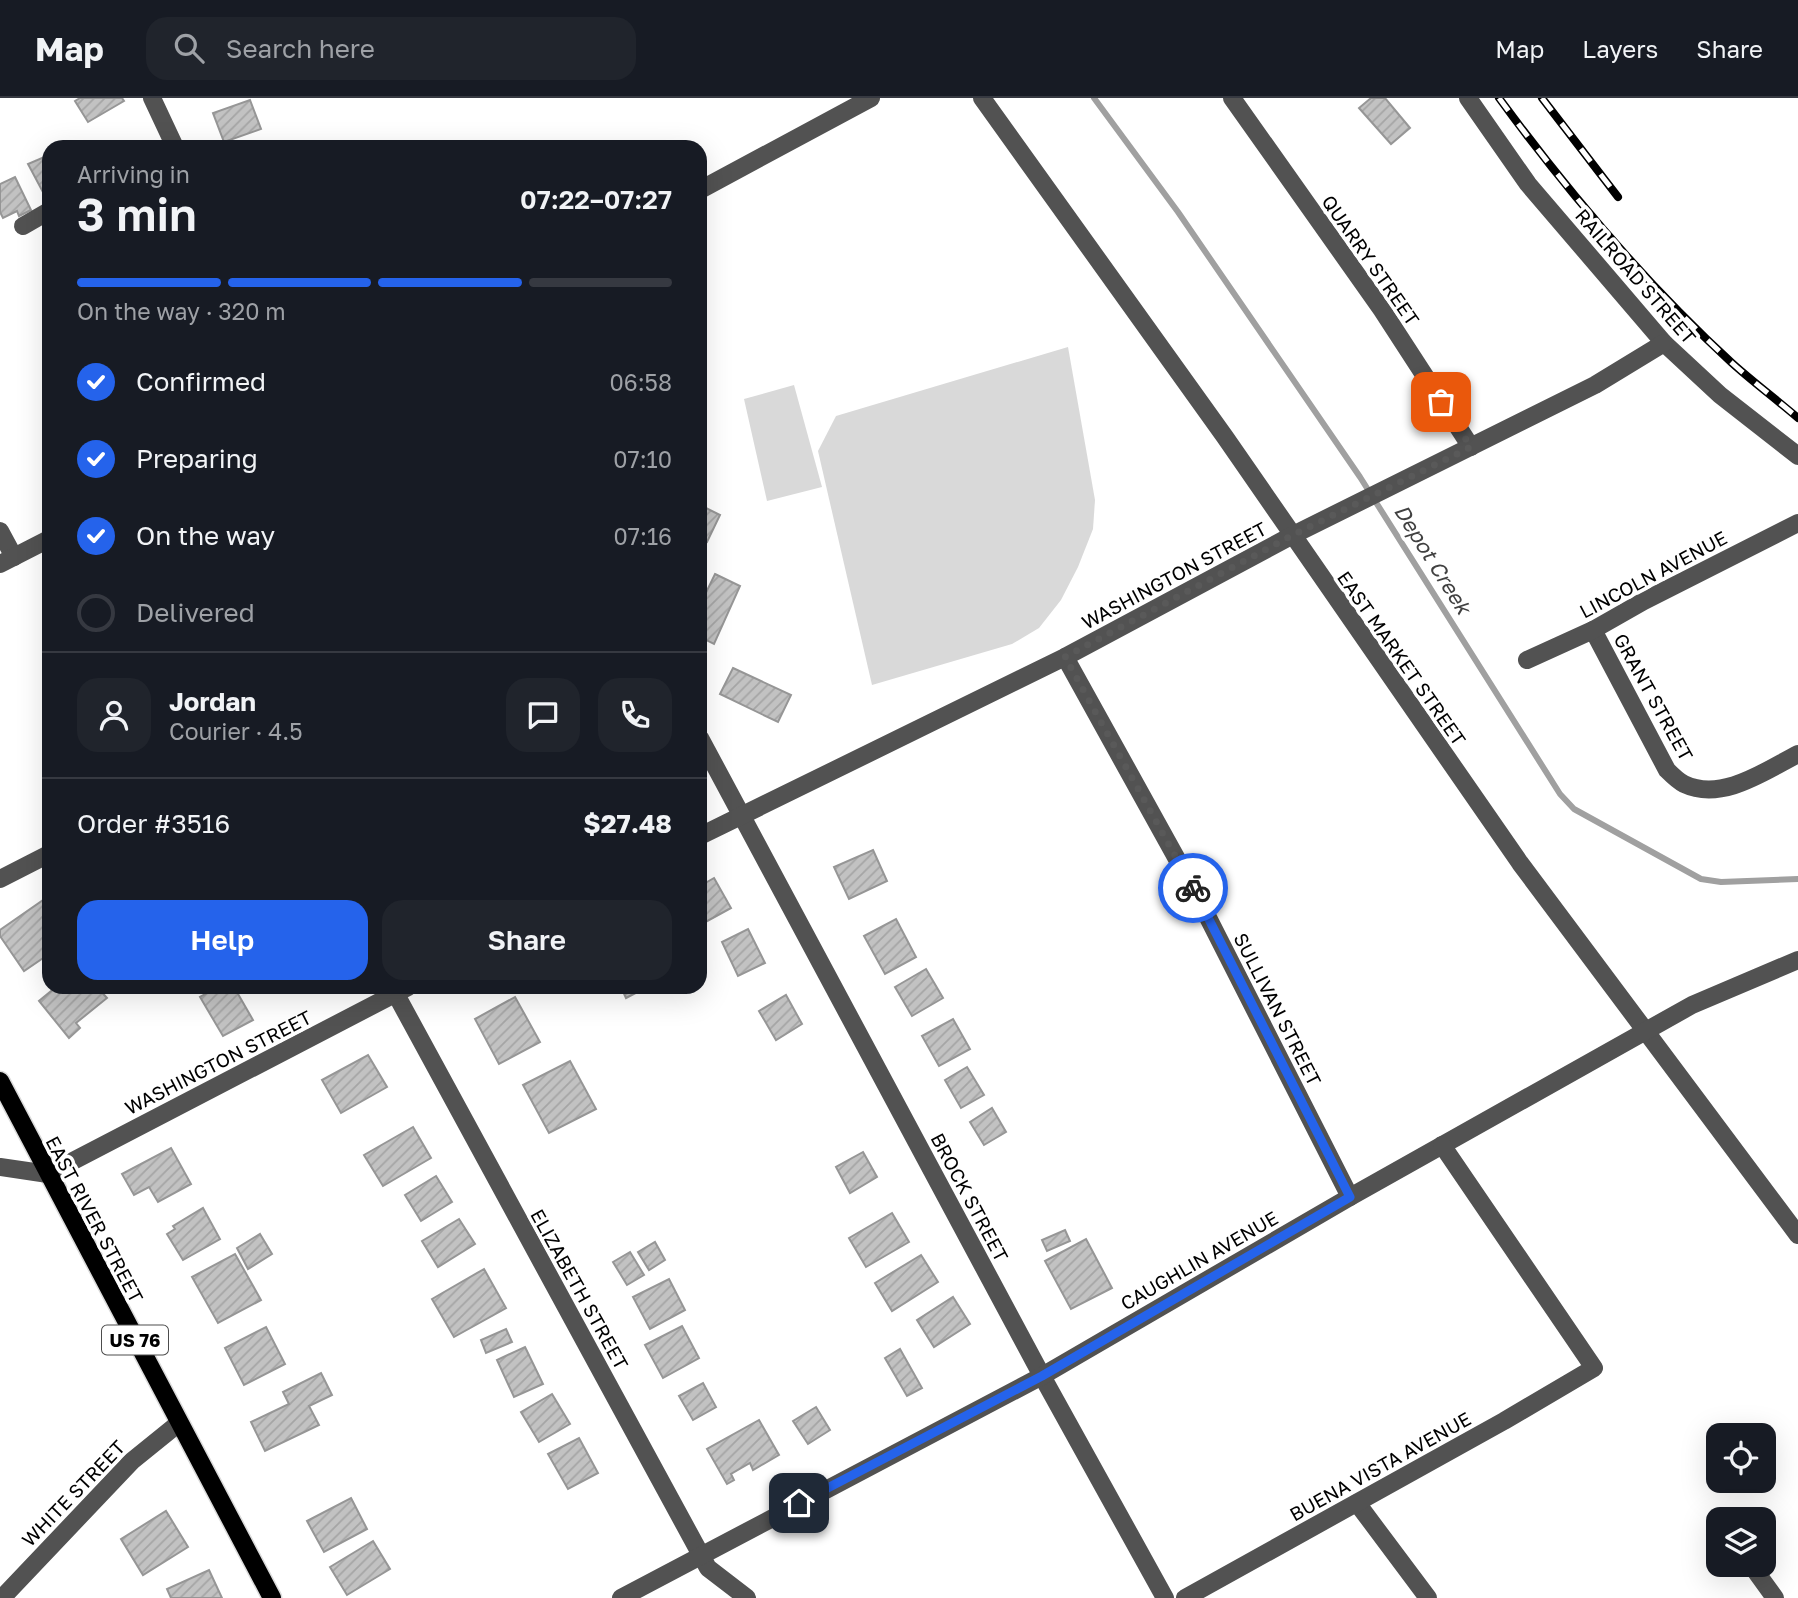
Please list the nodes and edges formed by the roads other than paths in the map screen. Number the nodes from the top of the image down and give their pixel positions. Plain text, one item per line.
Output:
1 (152, 98) edge
2 (871, 98) edge
3 (982, 98) edge
4 (1232, 98) edge
5 (1468, 98) edge
6 (169, 140) edge
7 (707, 186) edge
8 (42, 215) edge
9 (23, 226) dead end
10 (1664, 343) junction
11 (1471, 447) junction
12 (1798, 456) edge
13 (1798, 523) edge
14 (0, 531) edge
15 (1291, 536) junction
16 (42, 542) edge
17 (7, 561) edge
18 (1593, 630) junction
19 (1065, 657) junction
20 (1527, 660) dead end
21 (707, 751) edge
22 (1798, 754) edge
23 (741, 814) junction
24 (707, 832) edge
25 (42, 858) edge
26 (0, 879) edge
27 (1798, 960) edge
28 (390, 994) edge
29 (402, 994) edge
30 (1646, 1031) junction
31 (0, 1082) edge
32 (1442, 1145) junction
33 (0, 1167) edge
34 (48, 1174) junction
35 (1350, 1197) junction
36 (1798, 1235) edge
37 (1042, 1376) junction
38 (179, 1423) junction
39 (1357, 1503) junction
40 (701, 1555) junction
41 (1760, 1577) edge
42 (2, 1598) edge
43 (272, 1598) edge
44 (621, 1598) edge
45 (747, 1598) edge
46 (1165, 1598) edge
47 (1185, 1598) edge
48 (1428, 1598) edge
49 (1775, 1598) edge

1 - 6 street
2 - 7 street
3 - 15 street, EAST MARKET STREET
4 - 11 street, QUARRY STREET
5 - 10 street, RAILROAD STREET
8 - 9 street
10 - 11 street, WASHINGTON STREET
10 - 12 street, RAILROAD STREET
11 - 15 street, WASHINGTON STREET
13 - 18 street, LINCOLN AVENUE
14 - 17 street
15 - 19 street, WASHINGTON STREET
15 - 30 street, EAST MARKET STREET
16 - 17 street
18 - 20 street, LINCOLN AVENUE
18 - 22 street, GRANT STREET
19 - 23 street, WASHINGTON STREET
19 - 35 street, SULLIVAN STREET
21 - 23 street, BROCK STREET
23 - 24 street, WASHINGTON STREET
23 - 37 street, BROCK STREET
25 - 26 street
27 - 30 street, CAUGHLIN AVENUE
28 - 34 street, WASHINGTON STREET
29 - 40 street, ELIZABETH STREET
30 - 32 street, CAUGHLIN AVENUE
30 - 36 street, EAST MARKET STREET
31 - 34 main road, EAST RIVER STREET / US 76
32 - 35 street, CAUGHLIN AVENUE
32 - 39 street, BUENA VISTA AVENUE
33 - 34 street
34 - 38 main road, EAST RIVER STREET / US 76
35 - 37 street, CAUGHLIN AVENUE
37 - 40 street, CAUGHLIN AVENUE
37 - 46 street, BROCK STREET
38 - 42 street, WHITE STREET
38 - 43 main road, EAST RIVER STREET / US 76
39 - 47 street, BUENA VISTA AVENUE
39 - 48 street
40 - 44 street, CAUGHLIN AVENUE
40 - 45 street, ELIZABETH STREET
41 - 49 street

